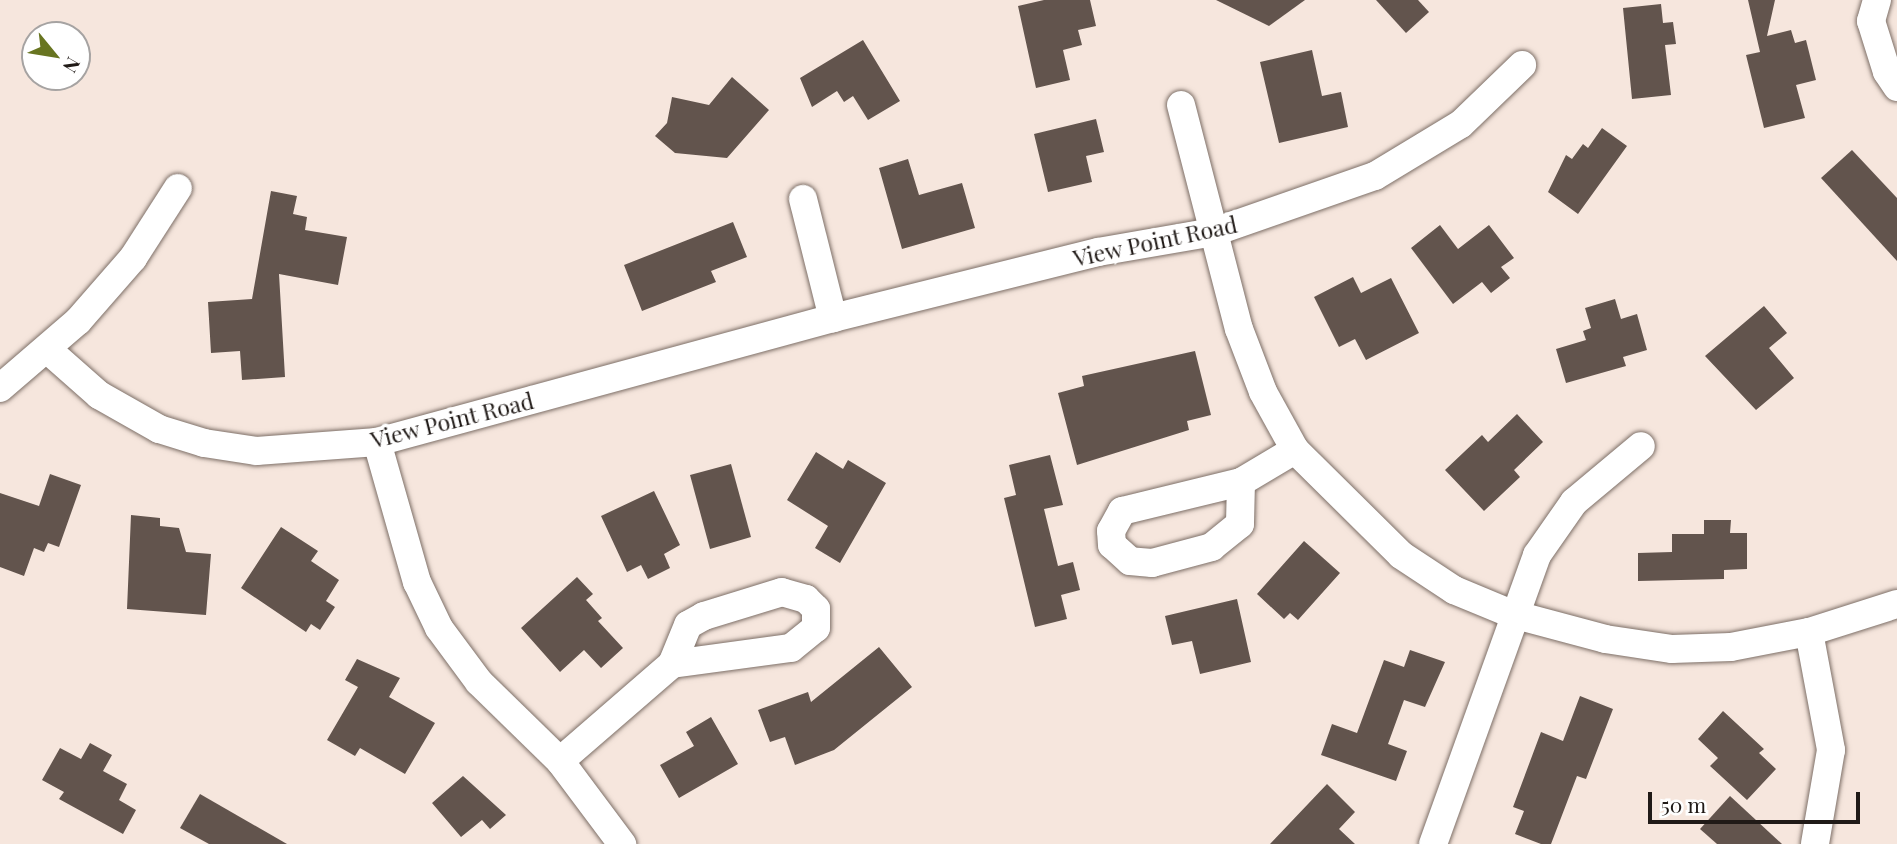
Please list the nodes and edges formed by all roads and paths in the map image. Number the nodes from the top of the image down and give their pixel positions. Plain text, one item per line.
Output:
1 (1877, 0) edge
2 (1522, 65) dead end
3 (1897, 87) edge
4 (1181, 106) dead end
5 (178, 188) dead end
6 (803, 199) dead end
7 (1214, 232) junction
8 (832, 318) junction
9 (48, 350) junction
10 (0, 388) edge
11 (377, 442) junction
12 (1641, 446) dead end
13 (1295, 450) junction
14 (1241, 482) dead end
15 (1897, 604) edge
16 (1512, 614) junction
17 (1809, 632) junction
18 (672, 664) junction
19 (560, 761) junction
20 (622, 844) edge
21 (1431, 844) edge
22 (1815, 844) edge

1 - 3 street
2 - 7 street, View Point Road
4 - 7 street
5 - 9 street
6 - 8 street
7 - 8 street, View Point Road
7 - 13 street
8 - 11 street, View Point Road
9 - 10 street
9 - 11 street, View Point Road
11 - 19 street
12 - 16 street
13 - 14 street
13 - 16 street
15 - 17 street
16 - 17 street
16 - 21 street
17 - 22 street
18 - 18 street
18 - 19 street
19 - 20 street

